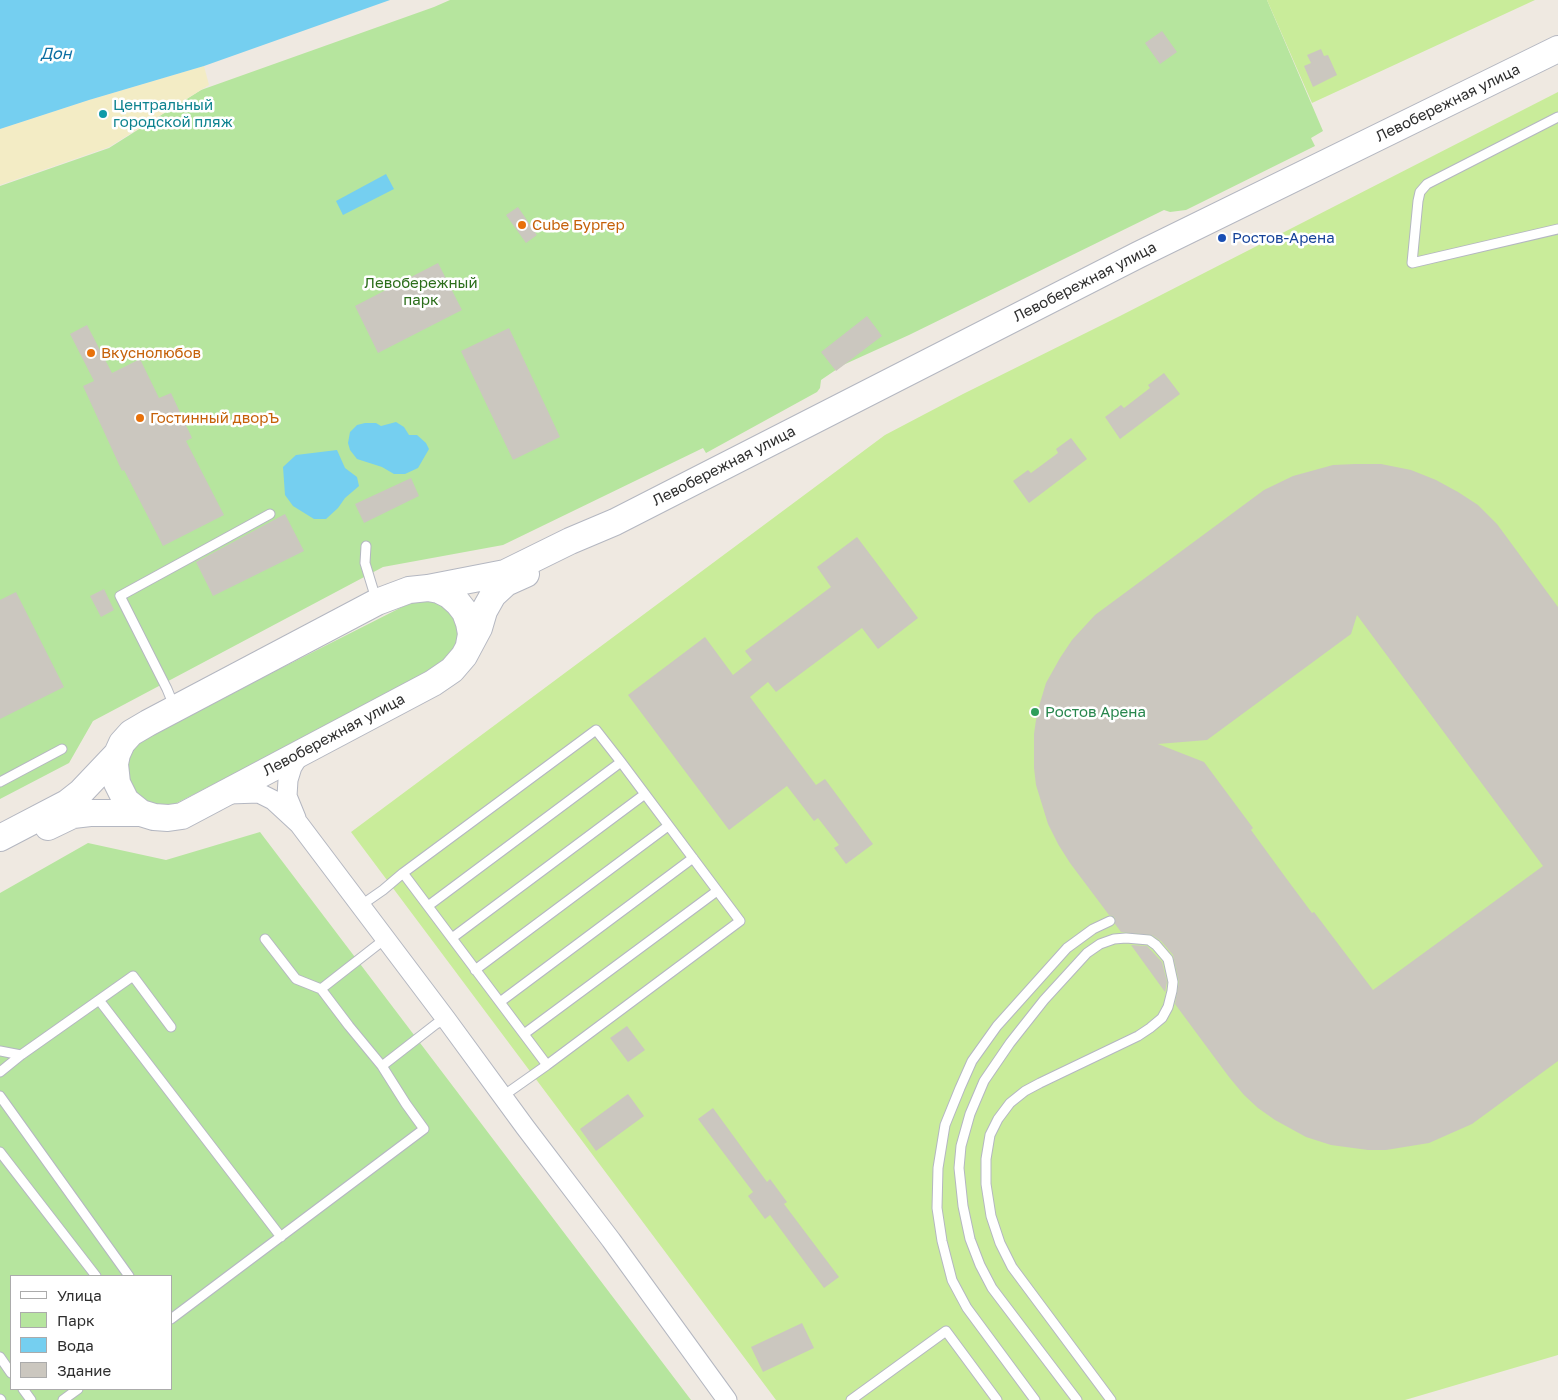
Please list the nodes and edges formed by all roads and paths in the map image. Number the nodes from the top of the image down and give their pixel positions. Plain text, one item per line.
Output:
1 (1558, 49) edge
2 (1558, 117) edge
3 (1558, 229) edge
4 (270, 514) dead end
5 (615, 522) junction
6 (366, 546) dead end
7 (428, 588) junction
8 (377, 602) junction
9 (469, 645) junction
10 (174, 708) junction
11 (62, 749) dead end
12 (117, 754) junction
13 (300, 754) junction
14 (621, 762) junction
15 (0, 782) edge
16 (221, 794) junction
17 (645, 794) junction
18 (141, 813) junction
19 (299, 824) junction
20 (668, 826) junction
21 (0, 838) edge
22 (0, 850) edge
23 (693, 858) junction
24 (403, 873) junction
25 (717, 891) junction
26 (360, 906) junction
27 (428, 906) junction
28 (1110, 921) dead end
29 (452, 938) junction
30 (265, 939) dead end
31 (385, 939) junction
32 (475, 970) junction
33 (321, 989) junction
34 (99, 1000) junction
35 (500, 1002) junction
36 (446, 1019) junction
37 (171, 1027) dead end
38 (524, 1034) junction
39 (0, 1051) edge
40 (21, 1055) junction
41 (547, 1065) junction
42 (382, 1066) junction
43 (0, 1072) edge
44 (0, 1096) edge
45 (503, 1096) junction
46 (0, 1152) edge
47 (281, 1237) junction
48 (95, 1275) edge
49 (128, 1275) edge
50 (172, 1317) edge
51 (0, 1357) edge
52 (10, 1372) edge
53 (77, 1390) edge
54 (63, 1400) edge
55 (727, 1400) edge
56 (851, 1400) edge
57 (997, 1400) edge
58 (1036, 1400) edge
59 (1077, 1400) edge
60 (1111, 1400) edge

1 - 5 main road, Левобережная улица
2 - 3 lane
4 - 10 lane
5 - 7 main road, Левобережная улица
5 - 9 main road, Левобережная улица
6 - 8 lane
7 - 8 main road, Левобережная улица
7 - 9 main road
8 - 10 main road, Левобережная улица
9 - 13 main road, Левобережная улица
10 - 12 main road, Левобережная улица
11 - 15 lane
12 - 18 main road
12 - 21 main road, Левобережная улица
13 - 16 main road, Левобережная улица
13 - 19 street
14 - 17 lane
14 - 24 lane
14 - 27 lane
16 - 18 main road, Левобережная улица
16 - 19 street
17 - 20 lane
17 - 29 lane
18 - 22 main road, Левобережная улица
19 - 26 street
20 - 23 lane
20 - 32 lane
23 - 25 lane
23 - 35 lane
24 - 26 lane
24 - 27 lane
25 - 38 lane
25 - 41 lane
26 - 31 street
27 - 29 lane
28 - 58 lane
29 - 32 lane
30 - 33 lane
31 - 33 lane
31 - 36 street
32 - 35 lane
33 - 42 lane
34 - 37 lane
34 - 40 lane
34 - 47 lane
35 - 38 lane
36 - 42 lane
36 - 45 street
38 - 41 lane
39 - 40 lane
40 - 43 lane
41 - 45 lane
42 - 47 lane
44 - 49 lane
45 - 55 street
46 - 48 lane
47 - 50 lane
51 - 52 lane
53 - 54 lane
56 - 57 lane
59 - 60 lane

